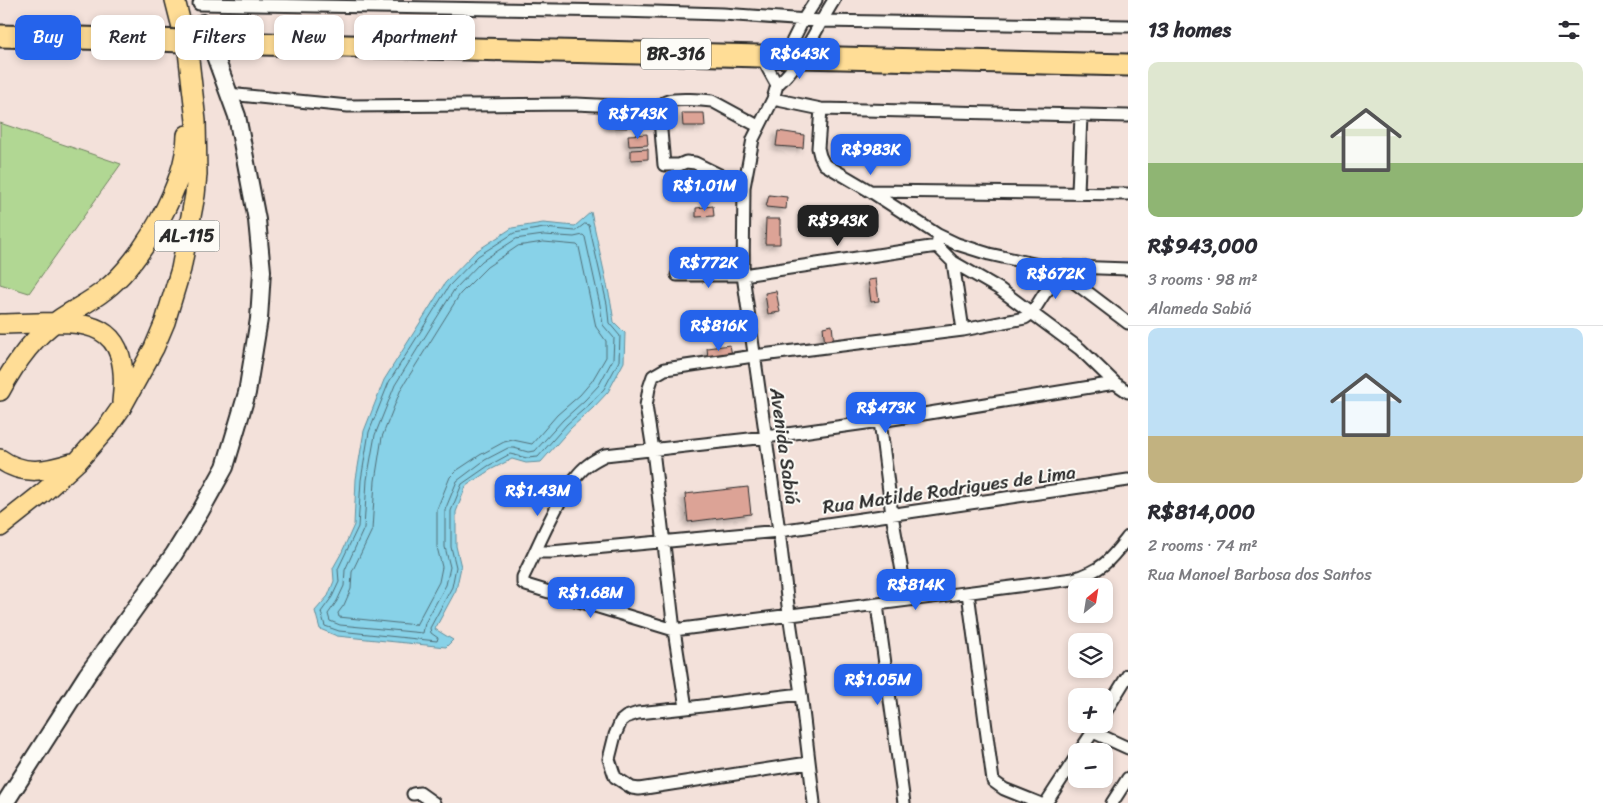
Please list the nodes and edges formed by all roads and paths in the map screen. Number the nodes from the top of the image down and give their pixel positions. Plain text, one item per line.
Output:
1 (175, 0) edge
2 (816, 0) edge
3 (834, 0) edge
4 (198, 2) edge
5 (179, 15) edge
6 (201, 15) edge
7 (803, 20) junction
8 (821, 21) junction
9 (1128, 26) edge
10 (0, 36) edge
11 (762, 56) junction
12 (793, 56) junction
13 (188, 60) edge
14 (189, 60) edge
15 (217, 60) edge
16 (1128, 65) edge
17 (777, 85) junction
18 (229, 94) junction
19 (773, 99) junction
20 (660, 108) junction
21 (821, 109) junction
22 (1081, 115) junction
23 (1128, 116) edge
24 (758, 126) junction
25 (744, 188) junction
26 (870, 191) junction
27 (1078, 192) junction
28 (1128, 194) edge
29 (937, 241) junction
30 (953, 262) junction
31 (1128, 269) edge
32 (1060, 270) junction
33 (677, 275) dead end
34 (743, 275) junction
35 (1032, 313) junction
36 (56, 322) junction
37 (1128, 323) edge
38 (0, 324) edge
39 (963, 330) junction
40 (754, 356) junction
41 (1115, 383) junction
42 (0, 391) edge
43 (1128, 392) edge
44 (121, 408) junction
45 (880, 422) junction
46 (766, 437) junction
47 (653, 450) junction
48 (0, 459) edge
49 (78, 461) junction
50 (1128, 480) edge
51 (892, 515) junction
52 (0, 527) edge
53 (779, 530) junction
54 (1128, 537) edge
55 (663, 542) junction
56 (536, 552) junction
57 (968, 593) junction
58 (906, 599) junction
59 (877, 605) junction
60 (789, 614) junction
61 (674, 630) junction
62 (1128, 675) edge
63 (801, 694) junction
64 (1113, 699) edge
65 (686, 708) junction
66 (1103, 733) edge
67 (1128, 748) edge
68 (808, 762) junction
69 (1068, 769) edge
70 (1128, 778) edge
71 (413, 794) dead end
72 (5, 803) edge
73 (434, 803) edge
74 (814, 803) edge
75 (904, 803) edge
76 (1039, 803) edge
77 (1046, 803) edge
78 (1112, 803) edge

1 - 5 main road
2 - 7 street
3 - 8 street
4 - 6 street
4 - 7 street
7 - 8 street
7 - 12 street
8 - 9 street
8 - 12 street
10 - 11 highway, BR-316, bridge
11 - 12 highway, BR-316
11 - 17 street
12 - 16 highway, BR-316
12 - 17 street
13 - 36 main road
14 - 44 main road, AL-115
15 - 18 street
17 - 19 street, Avenida Sabiá
18 - 20 street
18 - 72 street
19 - 21 street
19 - 24 street, Avenida Sabiá
20 - 24 street
20 - 25 street
21 - 22 street
21 - 26 street
22 - 23 street
22 - 27 street
24 - 25 street, Avenida Sabiá
25 - 34 street, Avenida Sabiá
26 - 27 street
26 - 29 street
27 - 28 street
29 - 30 street
29 - 32 street
29 - 34 street
30 - 35 street
30 - 39 street
31 - 32 street
32 - 35 street
32 - 37 street
33 - 34 street
34 - 40 street, Avenida Sabiá
35 - 39 street
35 - 41 street
36 - 38 main road
36 - 42 main road
36 - 44 main road
39 - 40 street
40 - 46 street, Avenida Sabiá
40 - 47 street
41 - 43 street
41 - 45 street
44 - 49 main road, AL-115
45 - 46 street
45 - 51 street
46 - 47 street
46 - 53 street, Avenida Sabiá
47 - 55 street
47 - 56 street
48 - 49 main road
49 - 52 main road, AL-115
50 - 51 street, Rua Matilde Rodrigues de Lima
51 - 53 street, Rua Matilde Rodrigues de Lima
51 - 58 street
53 - 55 street, Rua Matilde Rodrigues de Lima
53 - 60 street, Avenida Sabiá
54 - 57 street
55 - 56 street, Rua Matilde Rodrigues de Lima
55 - 61 street
56 - 61 street
57 - 58 street
57 - 76 street
58 - 59 street
59 - 60 street
59 - 75 street
60 - 61 street
60 - 63 street, Avenida Sabiá
61 - 65 street
62 - 64 street
63 - 65 street
63 - 68 street, Avenida Sabiá
65 - 68 street
66 - 67 street
68 - 74 street, Avenida Sabiá
69 - 77 street
70 - 78 street
71 - 73 street

